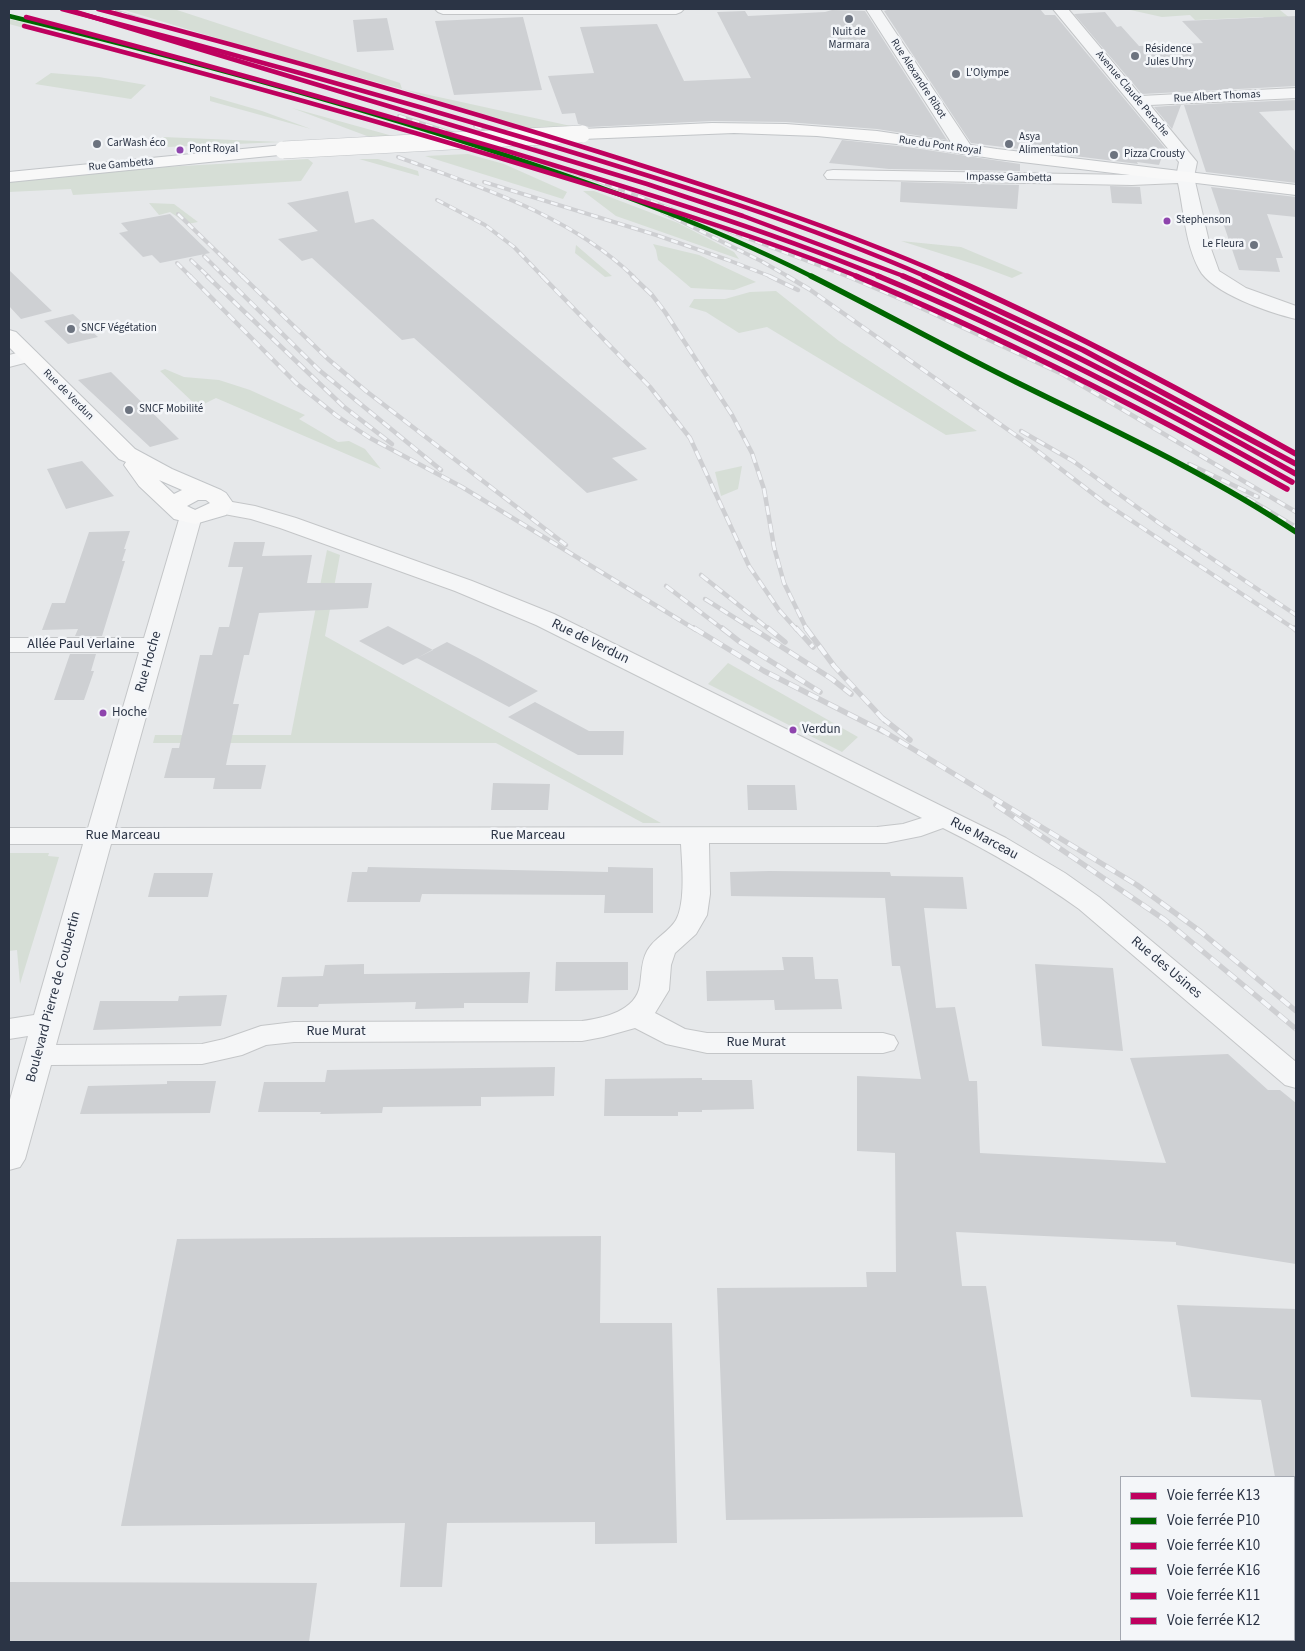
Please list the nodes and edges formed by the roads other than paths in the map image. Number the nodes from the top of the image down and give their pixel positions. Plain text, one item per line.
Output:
1 (443, 9) edge
2 (489, 9) edge
3 (625, 9) edge
4 (676, 9) edge
5 (872, 9) edge
6 (1060, 9) edge
7 (1296, 92) edge
8 (1137, 101) junction
9 (964, 148) junction
10 (283, 150) joint
11 (234, 154) junction
12 (1050, 161) junction
13 (9, 171) edge
14 (833, 175) dead end
15 (9, 176) edge
16 (1062, 179) junction
17 (1186, 181) junction
18 (1296, 190) edge
19 (1296, 313) edge
20 (9, 336) edge
21 (19, 358) edge
22 (127, 454) junction
23 (216, 501) junction
24 (183, 512) junction
25 (9, 645) edge
26 (154, 645) junction
27 (943, 818) junction
28 (9, 836) edge
29 (99, 836) junction
30 (695, 836) junction
31 (1031, 865) joint
32 (634, 1015) junction
33 (47, 1023) junction
34 (9, 1029) edge
35 (884, 1043) dead end
36 (39, 1055) junction
37 (1296, 1078) edge
38 (9, 1159) edge

1 - 2 street
2 - 3 street
3 - 4 street
5 - 9 street, Rue Alexandre Ribot
6 - 8 street, Avenue Claude Peroche
7 - 8 street, Rue Albert Thomas
8 - 17 street, Avenue Claude Peroche
9 - 10 main road, Rue du Pont Royal, bridge
9 - 12 main road, Rue du Pont Royal
10 - 11 main road, Rue Gambetta
11 - 13 main road, Rue Gambetta
11 - 15 main road, Rue Gambetta
12 - 16 street
12 - 17 main road, Rue du Pont Royal
14 - 16 street, Impasse Gambetta
16 - 17 street, Impasse Gambetta
17 - 18 main road, Rue du Pont Royal
17 - 19 street
20 - 21 main road, Rue de Verdun
21 - 22 main road, Rue de Verdun
22 - 23 main road, Rue de Verdun
22 - 24 main road, Rue de Verdun
23 - 24 main road
23 - 27 street, Rue de Verdun
24 - 26 street, Rue Hoche
25 - 26 street, Allée Paul Verlaine
26 - 29 street, Rue Hoche
27 - 30 street, Rue Marceau
27 - 31 street, Rue Marceau
28 - 29 street, Rue Marceau
29 - 30 street, Rue Marceau
29 - 33 street, Boulevard Pierre de Coubertin
30 - 32 street, Rue Murat
31 - 37 street, Rue des Usines
32 - 35 street, Rue Murat
32 - 36 street, Rue Murat
33 - 34 street
33 - 36 street, Boulevard Pierre de Coubertin
36 - 38 street, Boulevard Pierre de Coubertin

